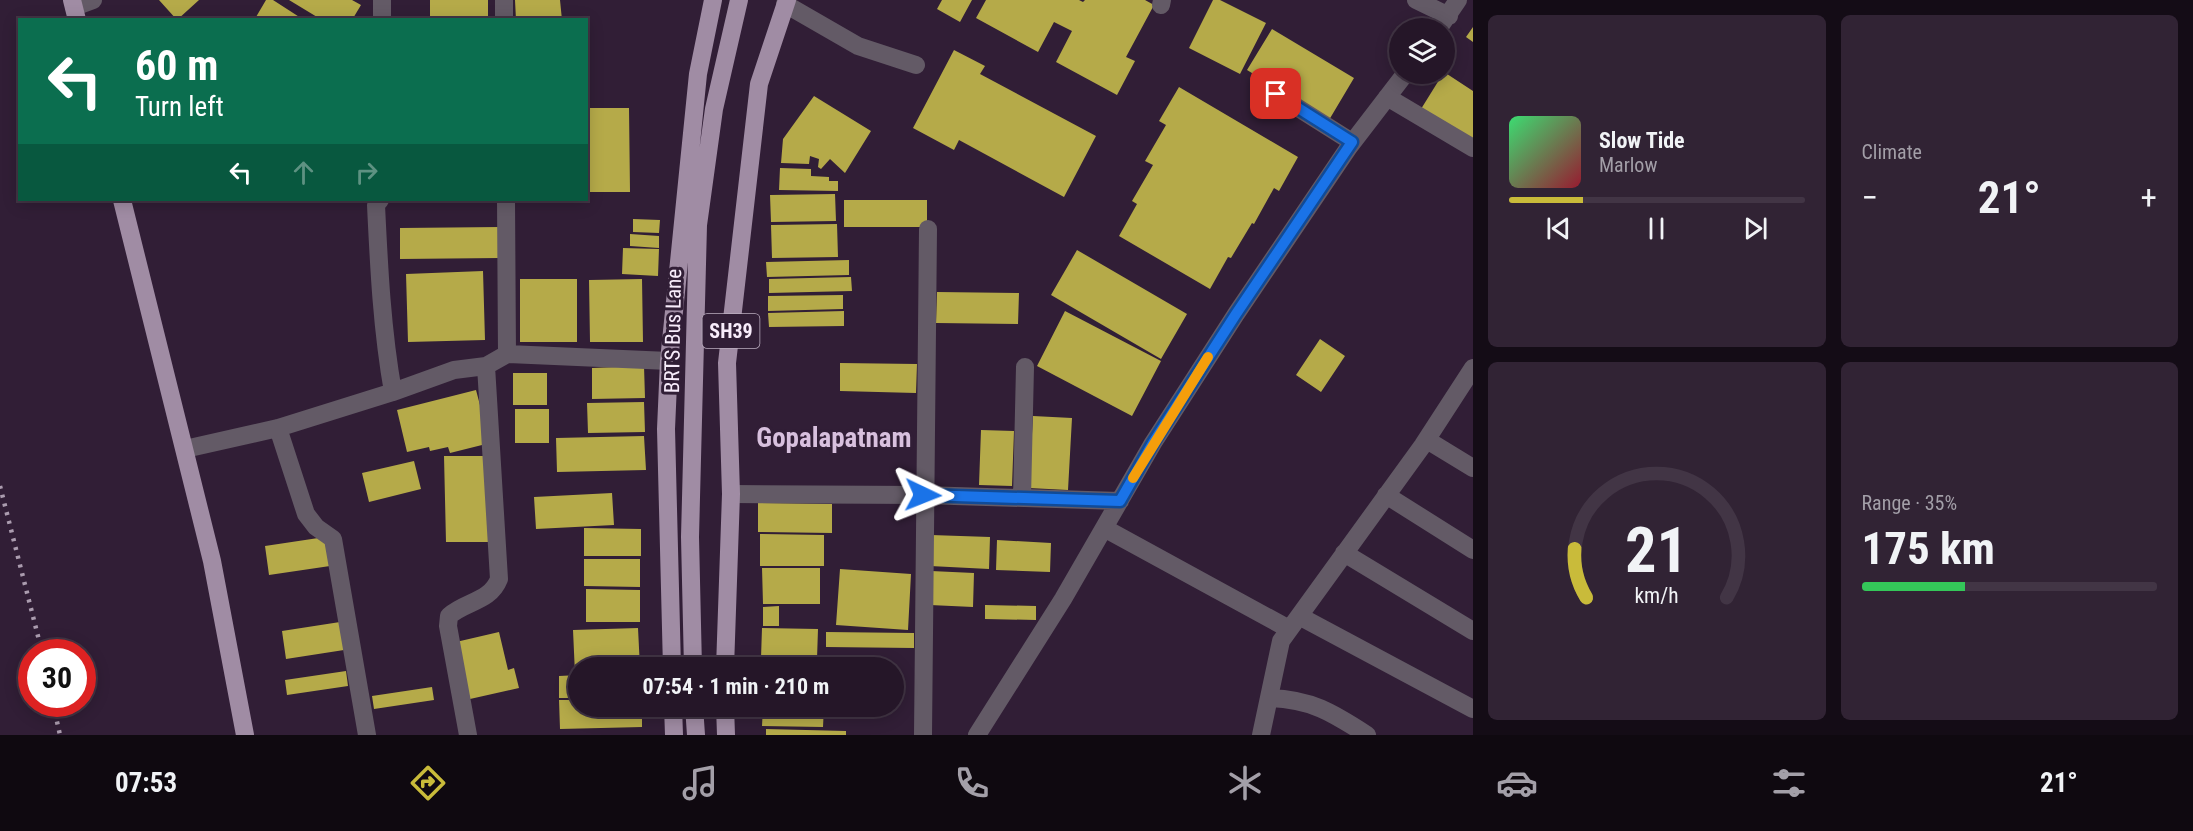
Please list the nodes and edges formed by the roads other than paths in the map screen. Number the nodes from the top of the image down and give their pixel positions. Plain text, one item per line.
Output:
1 (93, 0) edge
2 (382, 0) edge
3 (504, 0) edge
4 (713, 0) edge
5 (739, 0) edge
6 (1416, 0) edge
7 (1458, 0) edge
8 (786, 2) edge
9 (74, 9) edge
10 (382, 18) edge
11 (504, 18) edge
12 (1439, 18) edge
13 (1447, 18) edge
14 (916, 65) dead end
15 (1398, 84) edge
16 (1276, 94) dead end
17 (1387, 98) junction
18 (1352, 142) junction
19 (1473, 148) edge
20 (122, 201) edge
21 (379, 201) edge
22 (506, 201) edge
23 (928, 229) dead end
24 (507, 354) junction
25 (669, 360) junction
26 (486, 366) junction
27 (1026, 367) dead end
28 (1473, 368) edge
29 (393, 392) junction
30 (278, 428) junction
31 (1427, 440) junction
32 (185, 449) junction
33 (1473, 468) edge
34 (731, 494) junction
35 (923, 495) junction
36 (1386, 495) junction
37 (1022, 498) junction
38 (1120, 501) junction
39 (1104, 528) junction
40 (1473, 550) edge
41 (1344, 553) junction
42 (1294, 623) junction
43 (1473, 631) edge
44 (672, 657) edge
45 (693, 657) edge
46 (725, 657) edge
47 (1269, 698) junction
48 (1473, 709) edge
49 (673, 717) edge
50 (695, 717) edge
51 (725, 717) edge
52 (245, 735) edge
53 (367, 735) edge
54 (468, 735) edge
55 (674, 735) edge
56 (696, 735) edge
57 (726, 735) edge
58 (923, 735) edge
59 (977, 735) edge
60 (1261, 735) edge
61 (1367, 735) edge

1 - 9 street
2 - 10 street
3 - 11 street
4 - 25 main road, SH39
5 - 45 main road, BRTS Bus Lane
6 - 12 street
7 - 13 street
8 - 14 street
8 - 34 main road, SH39
15 - 17 street
16 - 18 street
17 - 18 street
17 - 19 street
18 - 38 street
20 - 32 main road
21 - 29 street
22 - 24 street
23 - 35 street
24 - 25 street
24 - 26 street
25 - 44 main road, SH39
26 - 29 street
26 - 54 street
27 - 37 street
28 - 31 street
29 - 30 street
30 - 32 street
30 - 53 street
31 - 33 street
31 - 36 street
32 - 52 main road
34 - 35 street
34 - 46 main road, SH39
35 - 37 street
35 - 58 street
36 - 40 street
36 - 41 street
37 - 38 street
38 - 39 street
39 - 42 street
39 - 59 street
41 - 42 street
41 - 43 street
42 - 47 street
42 - 48 street
47 - 60 street
47 - 61 street
49 - 55 main road
50 - 56 main road
51 - 57 main road

